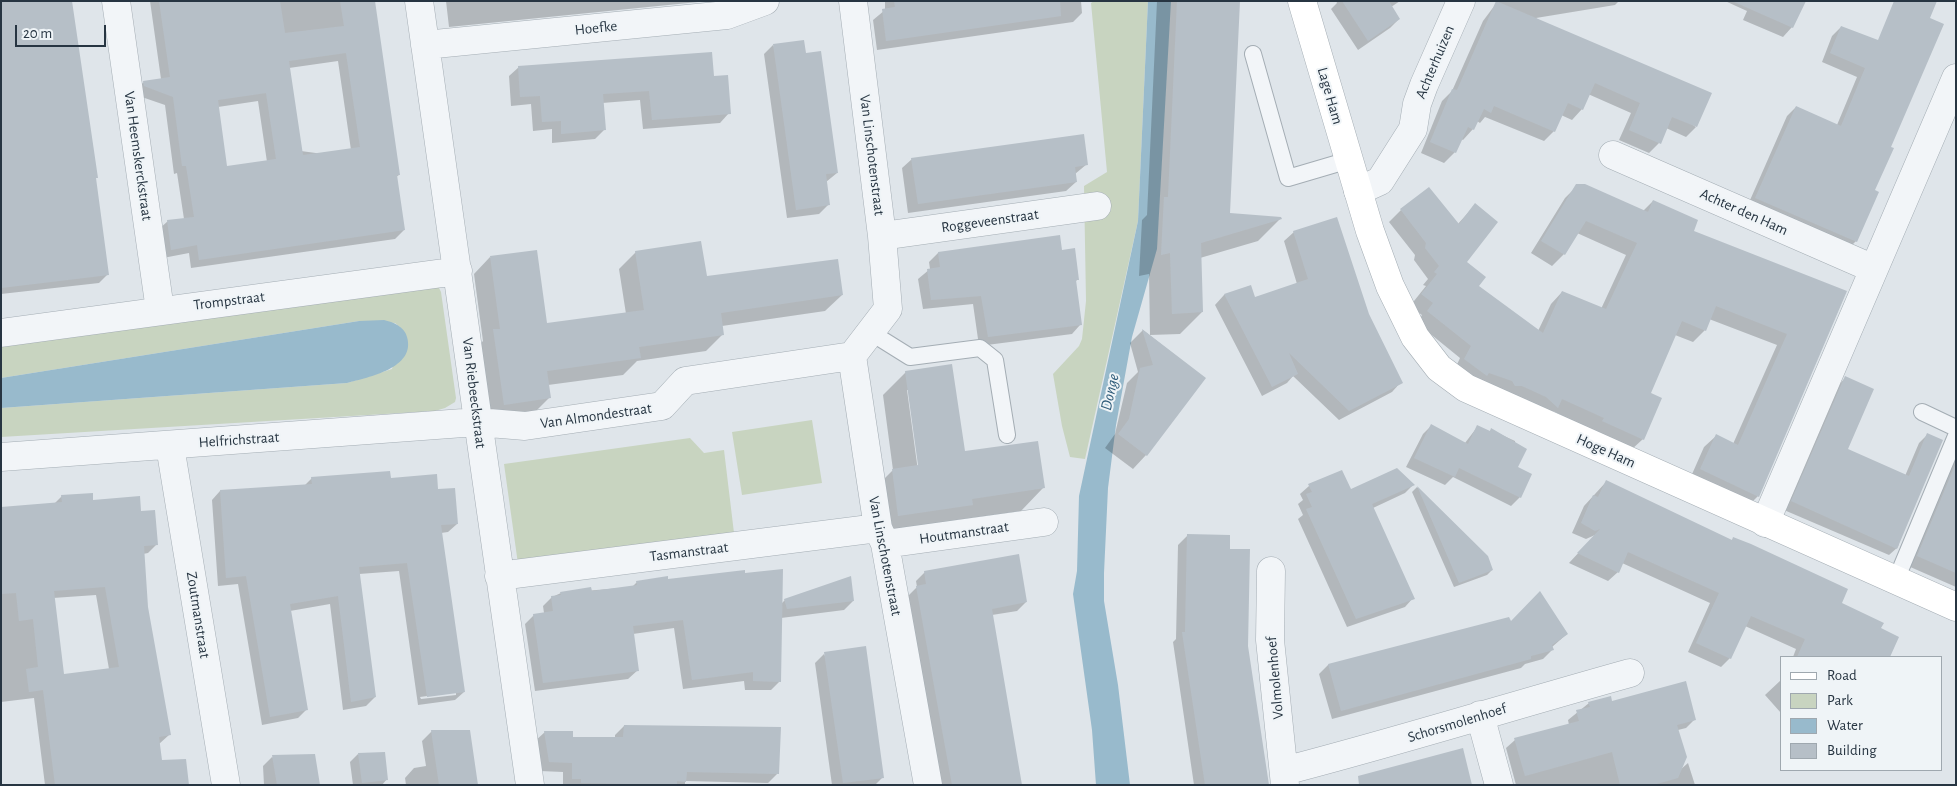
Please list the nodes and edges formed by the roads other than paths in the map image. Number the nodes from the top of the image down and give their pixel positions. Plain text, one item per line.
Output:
1 (116, 1) edge
2 (419, 1) edge
3 (765, 1) edge
4 (853, 1) edge
5 (1302, 1) edge
6 (1461, 1) edge
7 (425, 44) junction
8 (1253, 54) dead end
9 (1956, 78) edge
10 (1613, 155) dead end
11 (1348, 160) junction
12 (1358, 191) junction
13 (1097, 206) dead end
14 (882, 236) junction
15 (1874, 269) junction
16 (458, 271) junction
17 (160, 310) junction
18 (1, 332) edge
19 (870, 332) junction
20 (852, 356) junction
21 (1922, 412) dead end
22 (477, 422) junction
23 (1956, 428) edge
24 (1007, 434) dead end
25 (1956, 436) edge
26 (170, 446) junction
27 (1, 457) edge
28 (1044, 522) dead end
29 (1765, 523) junction
30 (882, 536) junction
31 (1271, 571) dead end
32 (499, 576) junction
33 (1896, 580) junction
34 (1956, 607) edge
35 (1630, 673) dead end
36 (1480, 715) junction
37 (1284, 778) edge
38 (226, 785) edge
39 (530, 785) edge
40 (928, 785) edge
41 (1499, 785) edge

1 - 17 street, Van Heemskerckstraat
2 - 7 street, Van Riebeeckstraat
3 - 7 street, Hoefke
4 - 14 street, Van Linschotenstraat
5 - 11 street, Lage Ham
6 - 12 street, Achterhuizen
7 - 16 street, Van Riebeeckstraat
8 - 11 lane
9 - 15 street
10 - 15 street, Achter den Ham
11 - 12 street, Lage Ham
12 - 29 street, Hoge Ham
13 - 14 street, Roggeveenstraat
14 - 19 street, Van Linschotenstraat
15 - 29 street
16 - 17 street, Trompstraat
16 - 22 street, Van Riebeeckstraat
17 - 18 street, Trompstraat
19 - 20 street, Van Linschotenstraat
19 - 24 lane
20 - 22 street, Van Almondestraat
20 - 30 street, Van Linschotenstraat
21 - 23 lane
22 - 26 street, Helfrichstraat
22 - 32 street, Van Riebeeckstraat
25 - 33 lane
26 - 27 street, Helfrichstraat
26 - 38 street, Zoutmanstraat
28 - 30 street, Houtmanstraat
29 - 33 street, Hoge Ham
30 - 32 street, Tasmanstraat
30 - 40 street, Van Linschotenstraat
31 - 37 street, Volmolenhoef
32 - 39 street, Van Riebeeckstraat
33 - 34 street, Hoge Ham
35 - 36 street, Schorsmolenhoef
36 - 37 street, Schorsmolenhoef
36 - 41 street

